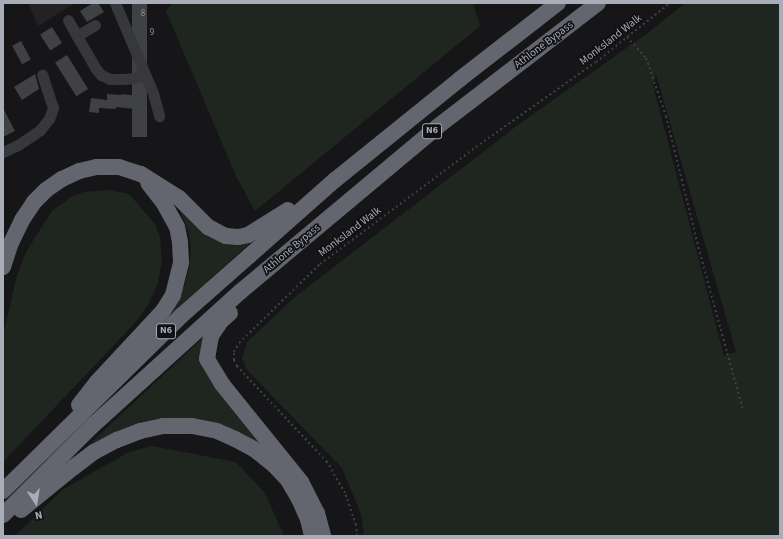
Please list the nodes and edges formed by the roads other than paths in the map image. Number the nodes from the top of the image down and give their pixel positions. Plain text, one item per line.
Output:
1 (115, 3) edge
2 (558, 3) edge
3 (598, 3) edge
4 (68, 20) dead end
5 (95, 24) dead end
6 (77, 36) junction
7 (144, 73) junction
8 (42, 74) dead end
9 (159, 116) dead end
10 (3, 152) edge
11 (141, 174) junction
12 (336, 180) junction
13 (272, 265) junction
14 (3, 267) edge
15 (48, 447) junction
16 (3, 491) edge
17 (3, 515) edge
18 (3, 525) edge
19 (312, 536) edge
20 (323, 536) edge

1 - 7 street
2 - 12 highway, Athlone Bypass / N6
3 - 13 highway, Athlone Bypass / N6
4 - 6 street
5 - 6 street
6 - 7 street
7 - 9 street
8 - 10 street
11 - 12 highway
11 - 14 highway
11 - 15 highway
12 - 15 highway, Athlone Bypass / N6
13 - 17 highway, Athlone Bypass / N6
13 - 20 highway
15 - 16 highway, Athlone Bypass / N6
18 - 19 highway

